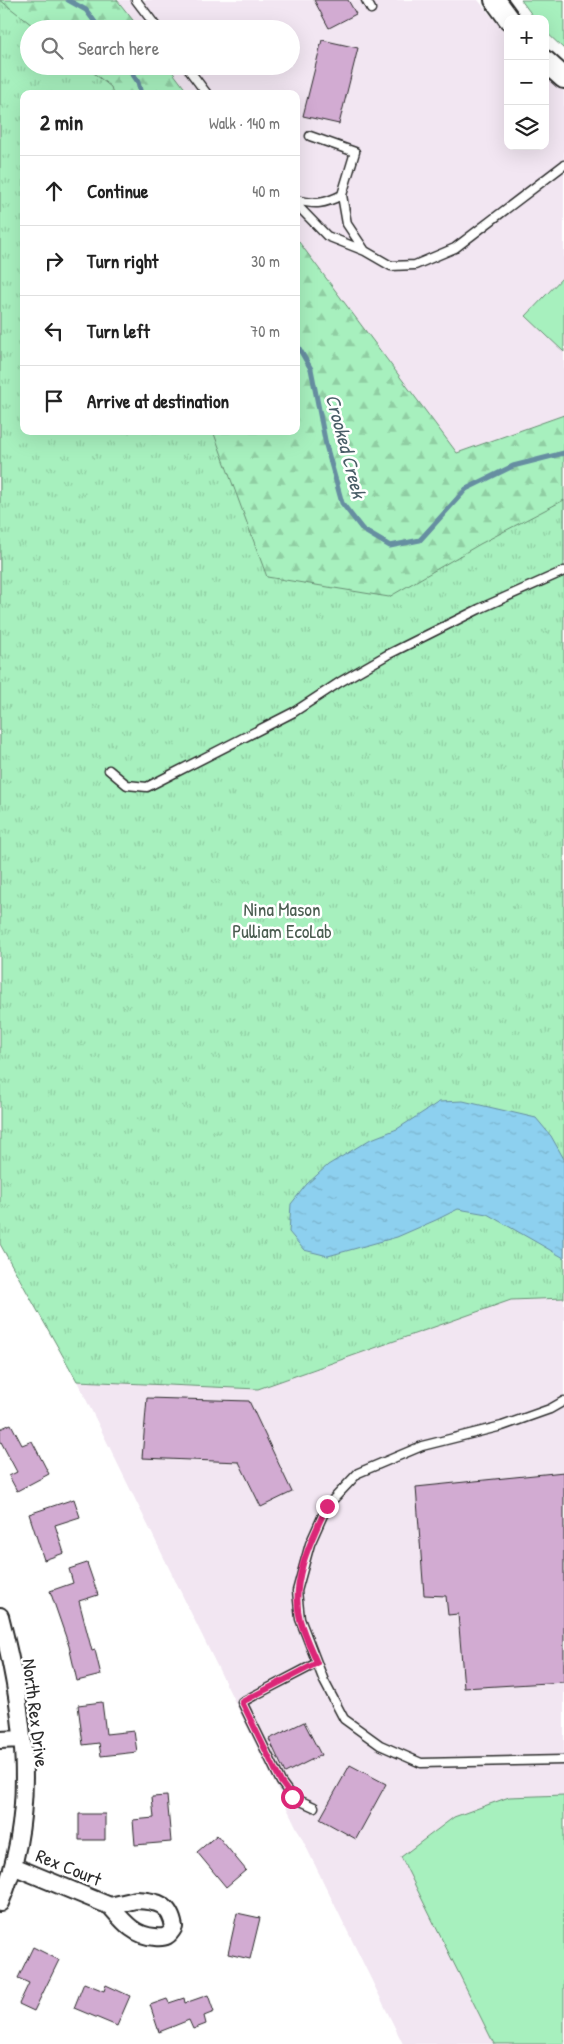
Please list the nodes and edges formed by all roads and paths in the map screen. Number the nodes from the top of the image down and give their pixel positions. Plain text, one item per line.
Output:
1 (136, 0) edge
2 (366, 0) edge
3 (495, 0) edge
4 (371, 9) dead end
5 (505, 15) edge
6 (151, 20) edge
7 (549, 65) edge
8 (193, 75) edge
9 (564, 78) edge
10 (204, 90) edge
11 (310, 136) dead end
12 (564, 165) edge
13 (342, 195) junction
14 (300, 201) edge
15 (300, 208) edge
16 (365, 251) junction
17 (564, 571) edge
18 (109, 770) dead end
19 (564, 1401) edge
20 (0, 1616) edge
21 (317, 1663) junction
22 (22, 1738) junction
23 (0, 1740) edge
24 (564, 1760) edge
25 (314, 1807) dead end
26 (12, 1866) junction
27 (0, 1903) edge
28 (110, 1906) dead end

1 - 6 lane
2 - 4 lane
3 - 5 street
7 - 9 street
8 - 10 lane
11 - 13 lane
12 - 16 lane
13 - 14 lane
13 - 16 lane
15 - 16 lane
17 - 18 lane
19 - 21 lane
20 - 22 street, North Rex Drive
21 - 24 lane
21 - 25 lane
22 - 23 street
22 - 26 street, North Rex Drive
26 - 27 street, North Rex Drive
26 - 28 street, Rex Court

